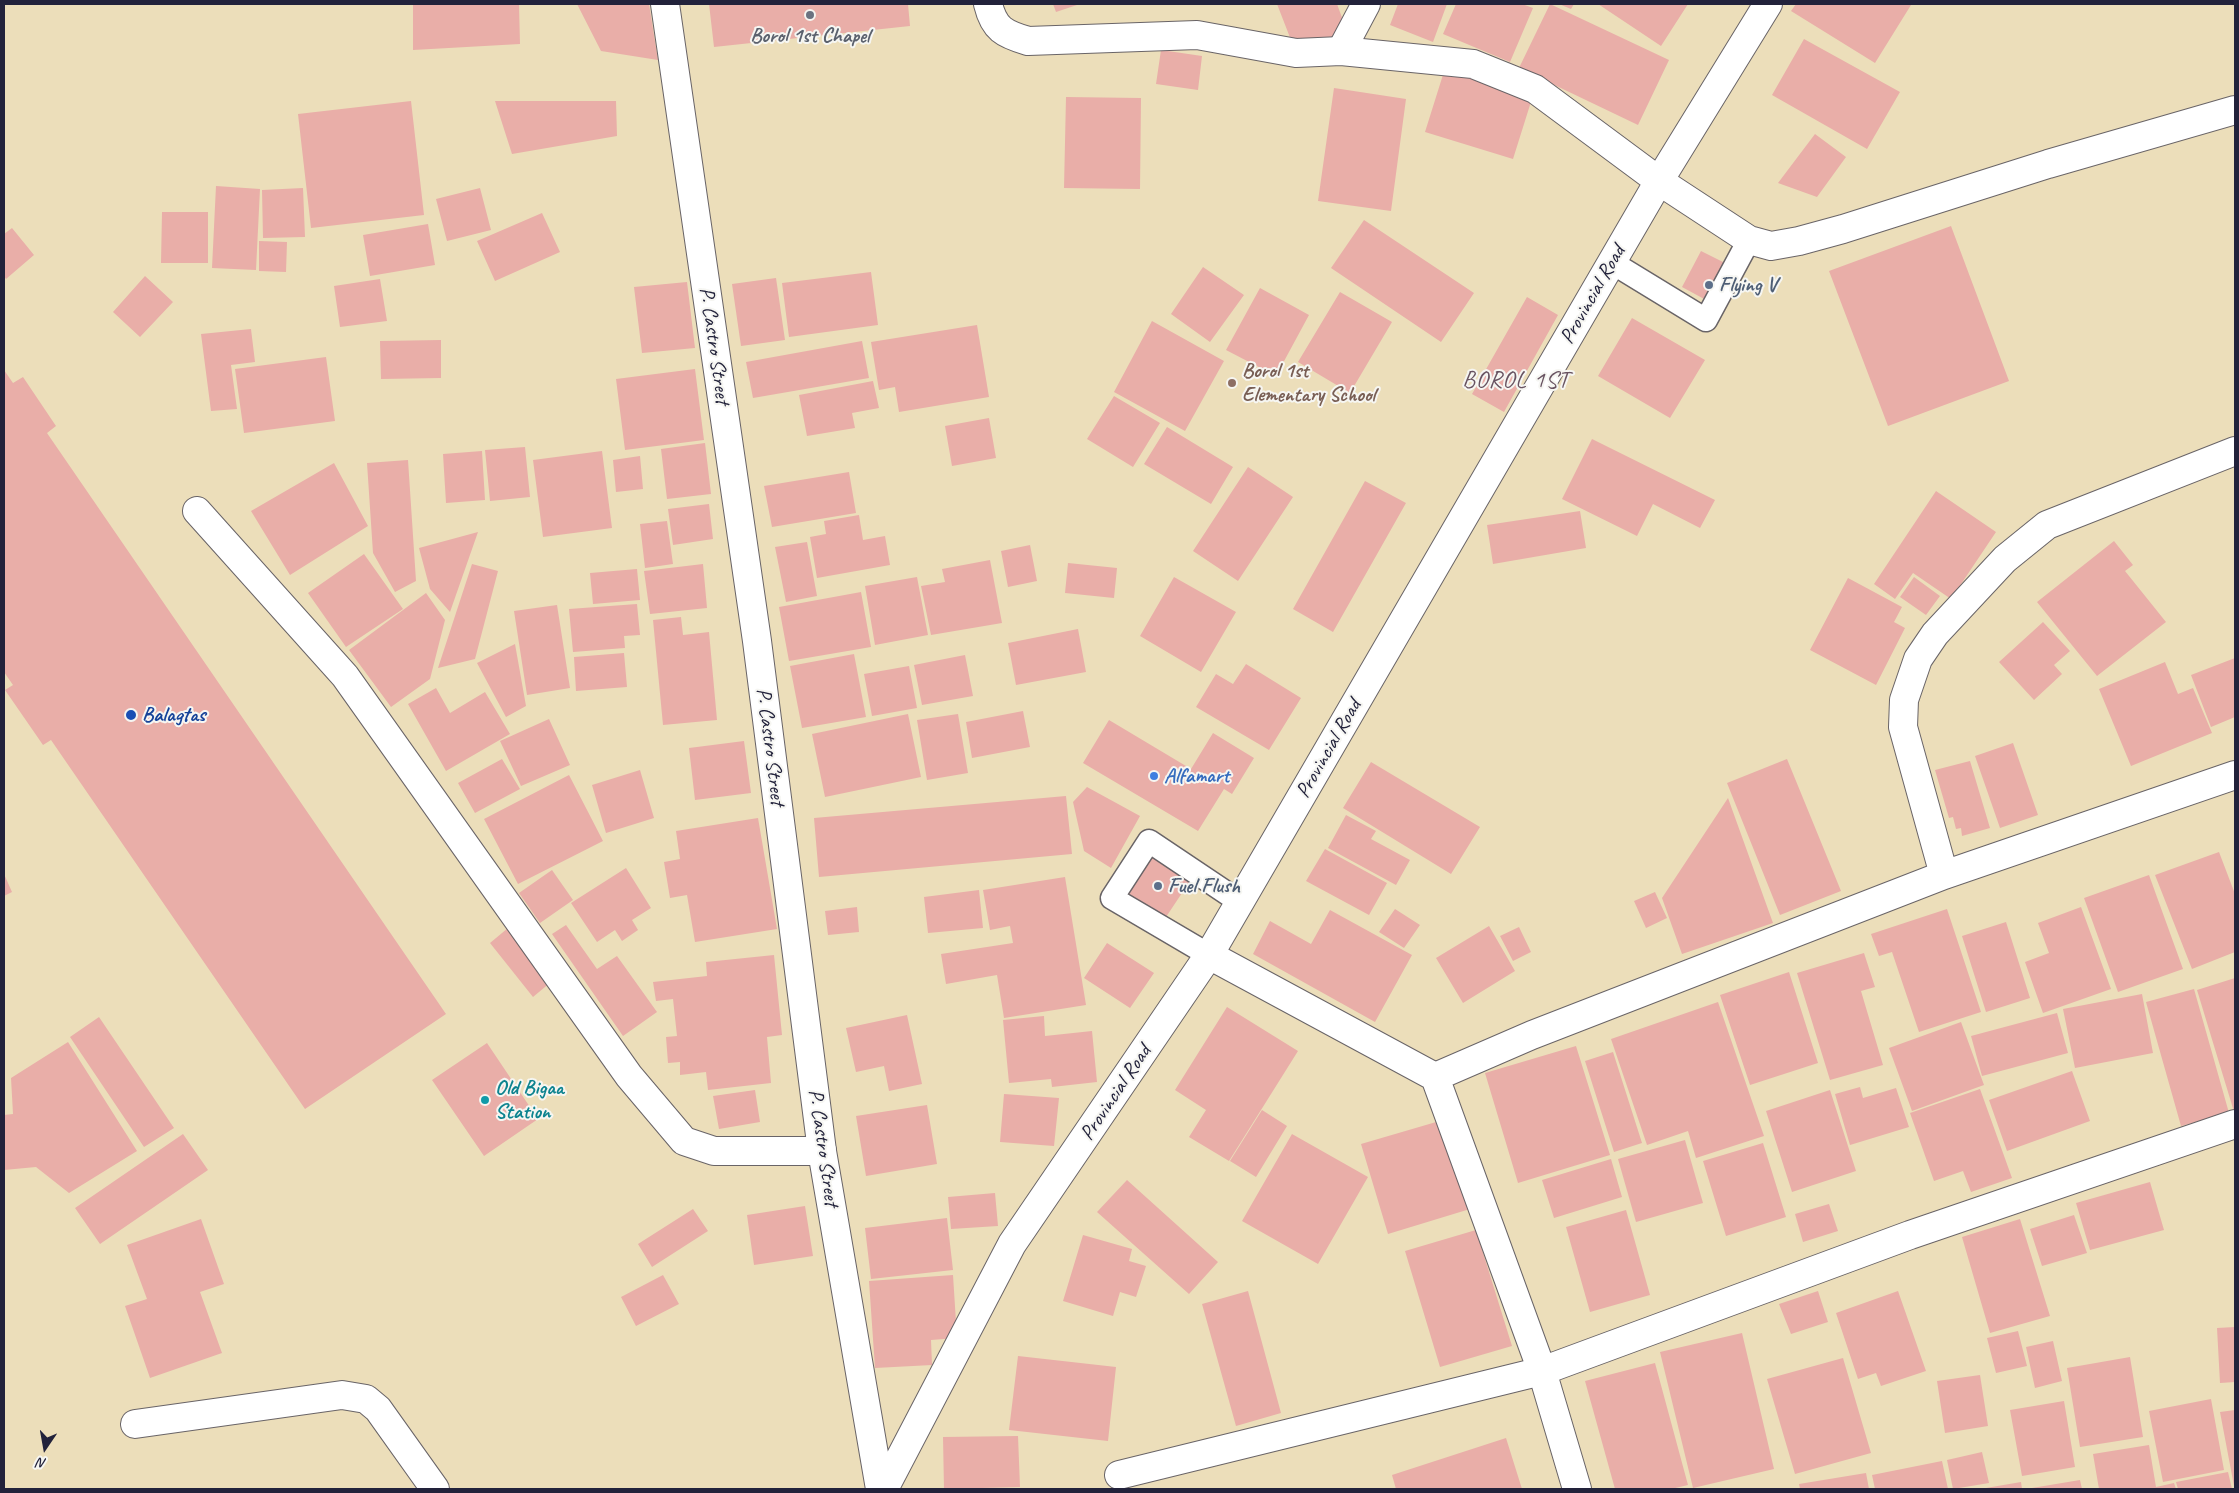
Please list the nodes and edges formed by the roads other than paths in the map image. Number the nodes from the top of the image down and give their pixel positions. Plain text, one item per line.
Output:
1 (665, 4) edge
2 (988, 4) edge
3 (1366, 4) edge
4 (1768, 4) edge
5 (1341, 51) junction
6 (2235, 110) edge
7 (1659, 181) junction
8 (1749, 240) junction
9 (1611, 262) junction
10 (2235, 451) edge
11 (197, 511) dead end
12 (2235, 775) edge
13 (1944, 875) junction
14 (1240, 902) junction
15 (1209, 955) junction
16 (1435, 1077) junction
17 (2235, 1124) edge
18 (822, 1151) junction
19 (1542, 1371) junction
20 (135, 1424) dead end
21 (1119, 1475) dead end
22 (434, 1489) edge
23 (880, 1489) edge
24 (884, 1489) edge
25 (1577, 1489) edge

1 - 18 street, P. Castro Street
2 - 5 street
3 - 5 street
4 - 7 street, Provincial Road
5 - 7 street
6 - 8 street
7 - 8 street
7 - 9 street, Provincial Road
8 - 9 lane
9 - 14 street, Provincial Road
10 - 13 street
11 - 18 street
12 - 13 street
13 - 16 street
14 - 15 street, Provincial Road
14 - 15 lane
15 - 16 street
15 - 24 street, Provincial Road
16 - 19 street
17 - 19 street
18 - 23 street, P. Castro Street
19 - 21 street
19 - 25 street
20 - 22 street

